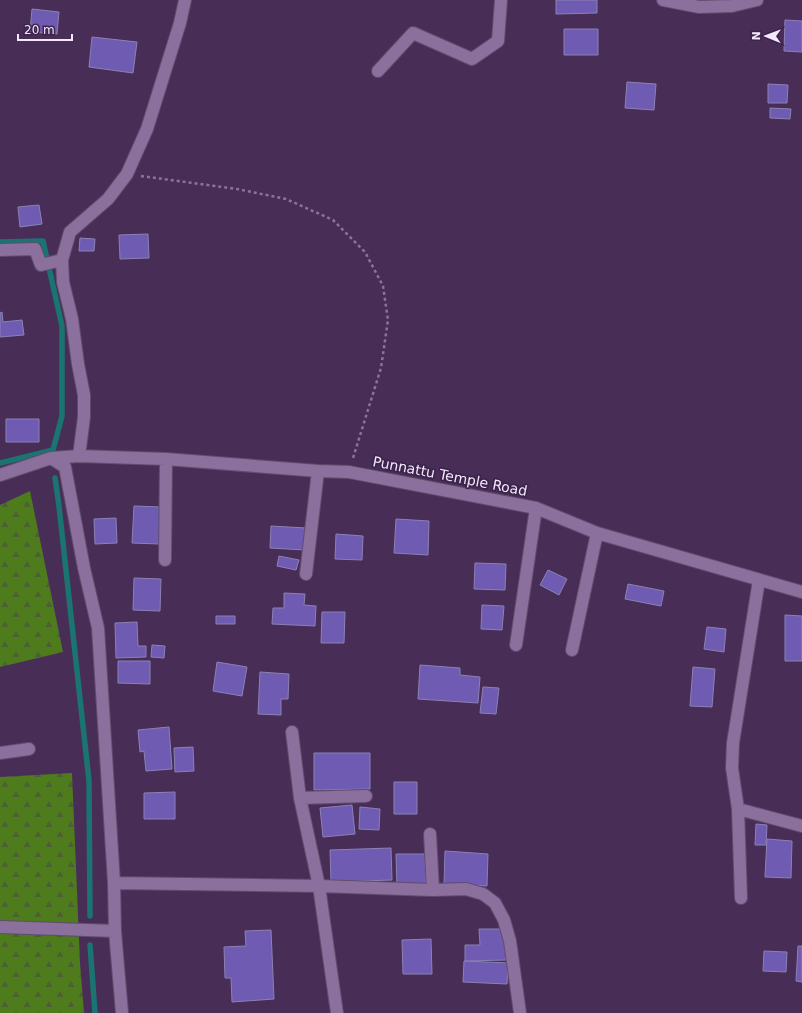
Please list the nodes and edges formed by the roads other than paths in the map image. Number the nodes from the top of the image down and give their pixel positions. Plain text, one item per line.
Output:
1 (185, 0) edge
2 (501, 0) edge
3 (663, 0) edge
4 (757, 0) edge
5 (378, 71) dead end
6 (0, 250) edge
7 (61, 260) junction
8 (79, 456) junction
9 (51, 458) junction
10 (166, 459) junction
11 (318, 471) junction
12 (0, 475) edge
13 (536, 508) junction
14 (597, 533) junction
15 (165, 560) dead end
16 (306, 574) dead end
17 (759, 580) junction
18 (802, 592) edge
19 (516, 645) dead end
20 (572, 650) dead end
21 (292, 732) dead end
22 (29, 749) dead end
23 (0, 753) edge
24 (366, 796) dead end
25 (300, 798) junction
26 (738, 809) junction
27 (802, 826) edge
28 (430, 834) dead end
29 (114, 883) junction
30 (319, 886) junction
31 (432, 890) junction
32 (741, 898) dead end
33 (0, 927) edge
34 (115, 931) junction
35 (122, 1013) edge
36 (337, 1013) edge
37 (520, 1013) edge

1 - 7 street
2 - 5 street
3 - 4 street
6 - 7 street
7 - 8 street
8 - 9 street, Punnattu Temple Road
8 - 10 street, Punnattu Temple Road
9 - 12 street, Punnattu Temple Road
9 - 29 street
10 - 11 street, Punnattu Temple Road
10 - 15 street
11 - 13 street, Punnattu Temple Road
11 - 16 street
13 - 14 street, Punnattu Temple Road
13 - 19 street
14 - 17 street, Punnattu Temple Road
14 - 20 street
17 - 18 street, Punnattu Temple Road
17 - 26 street
21 - 25 street
22 - 23 street
24 - 25 street
25 - 30 street
26 - 27 street
26 - 32 street
28 - 31 street
29 - 30 street
29 - 34 street
30 - 31 street
30 - 36 street
31 - 37 street
33 - 34 street
34 - 35 street

